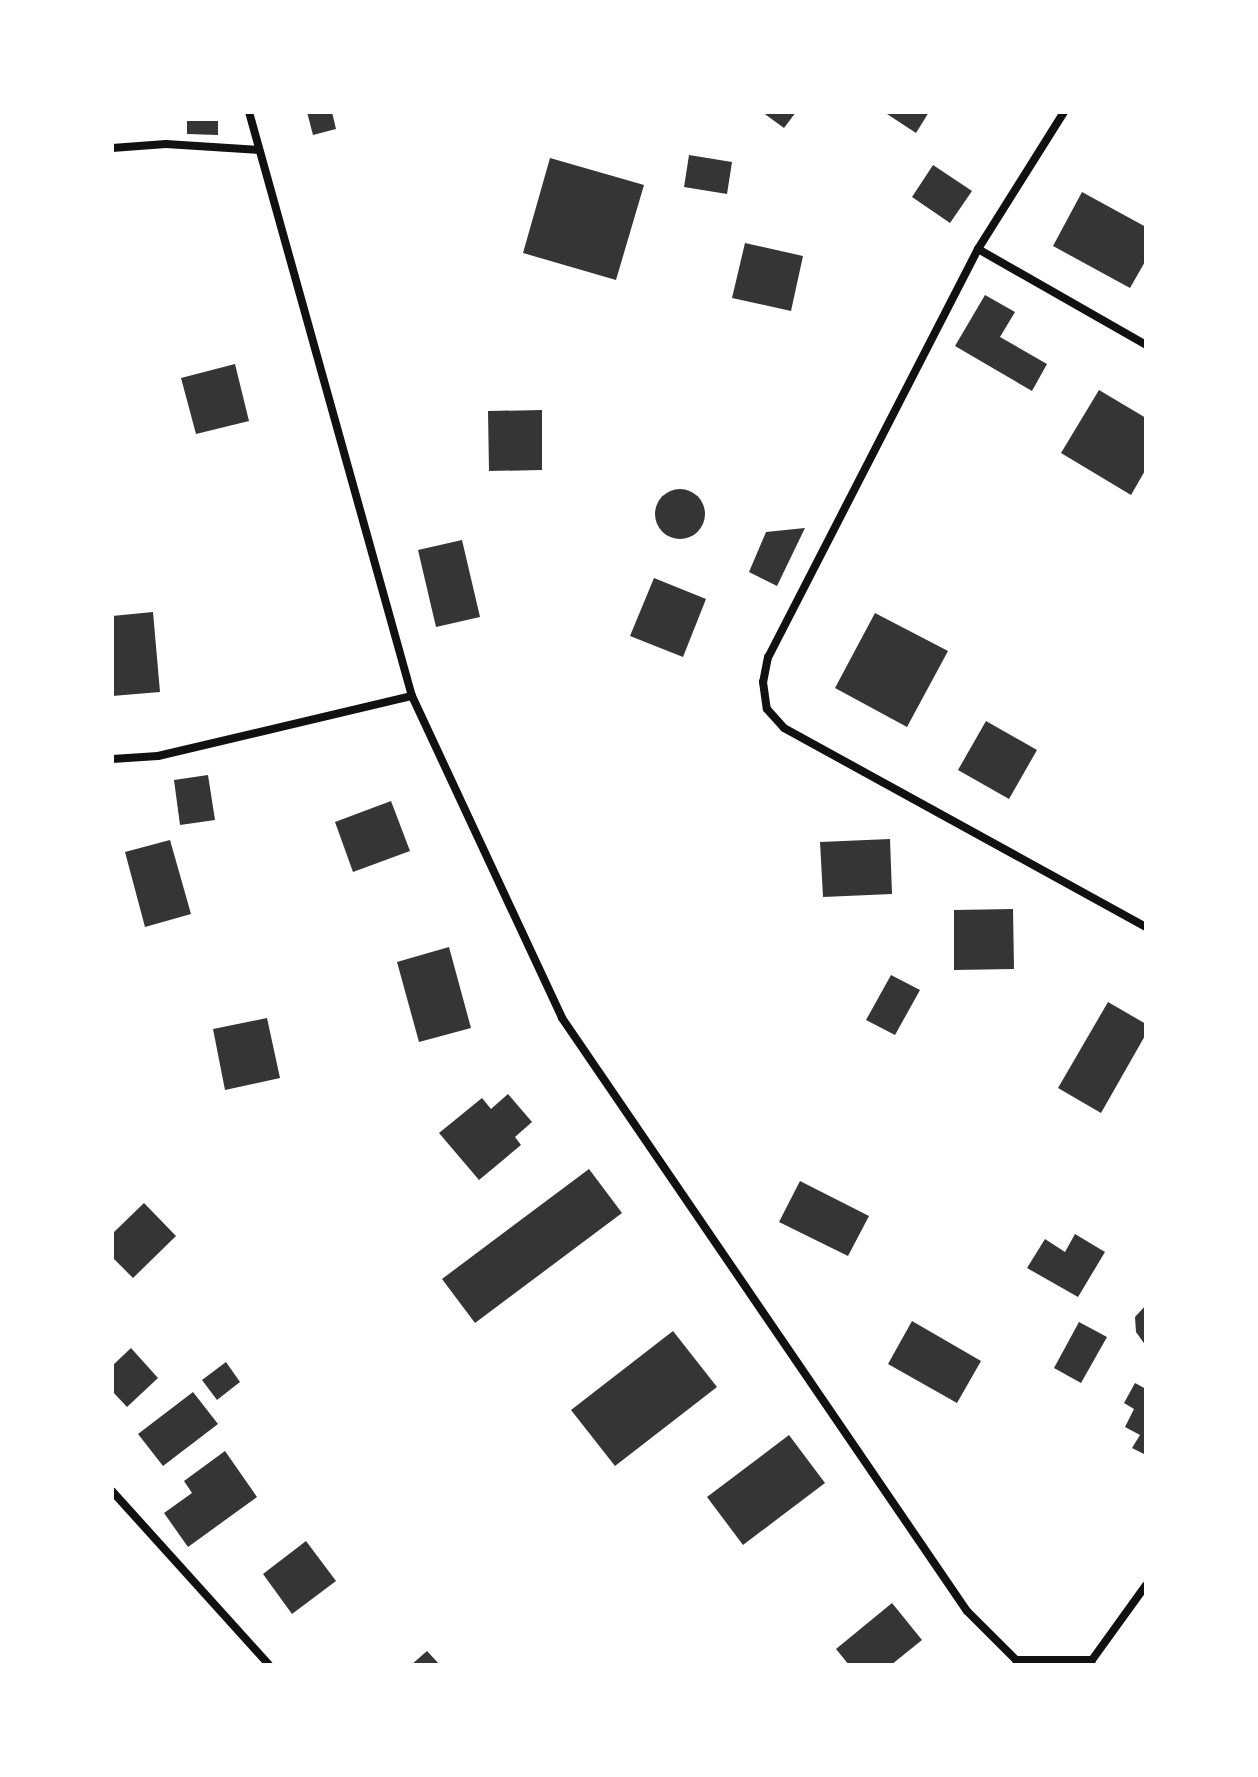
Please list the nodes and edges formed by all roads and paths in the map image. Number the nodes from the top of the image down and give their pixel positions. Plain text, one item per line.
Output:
1 (249, 112) edge
2 (1064, 112) edge
3 (112, 148) edge
4 (258, 150) junction
5 (978, 249) junction
6 (1146, 345) edge
7 (412, 696) junction
8 (112, 759) edge
9 (1146, 927) edge
10 (112, 1491) edge
11 (1146, 1585) edge
12 (269, 1665) edge

1 - 4 street
2 - 5 street
3 - 4 street
4 - 7 street
5 - 6 street
5 - 9 street
7 - 8 street
7 - 11 street
10 - 12 street

